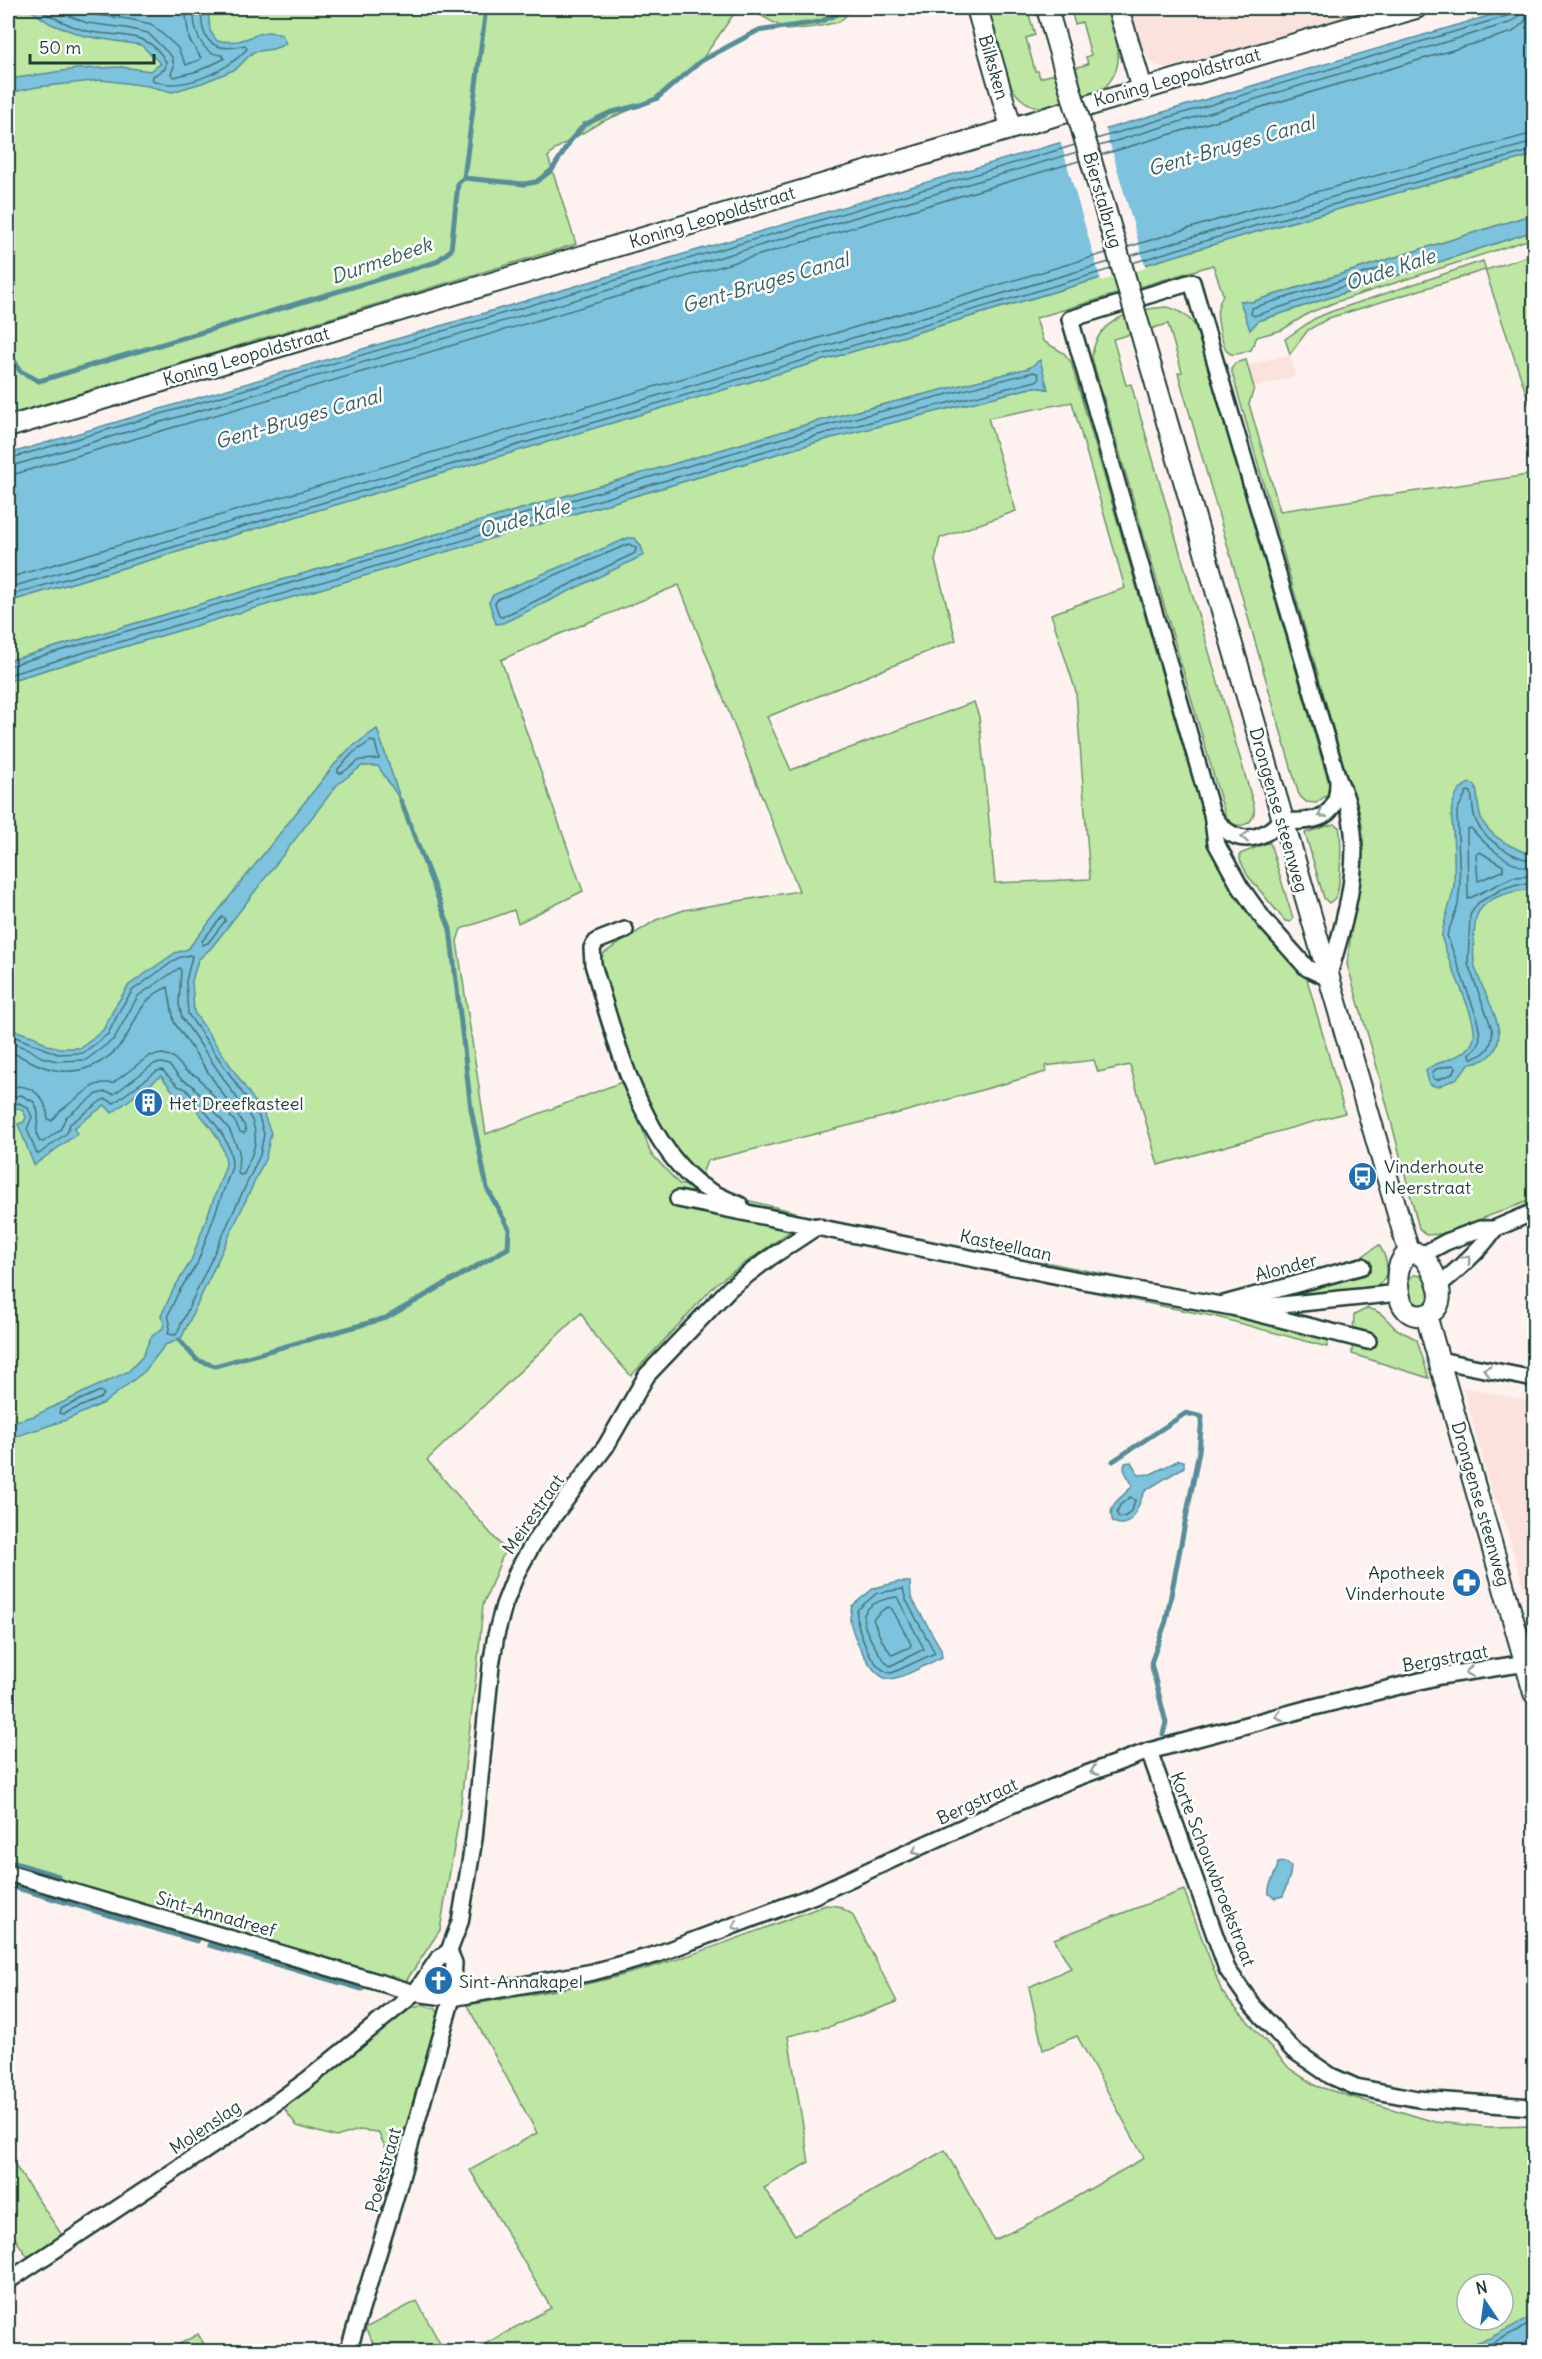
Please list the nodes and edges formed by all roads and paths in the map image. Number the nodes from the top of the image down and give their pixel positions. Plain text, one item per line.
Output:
1 (977, 8) edge
2 (1047, 8) edge
3 (1118, 8) edge
4 (1416, 8) edge
5 (1142, 88) junction
6 (1011, 127) junction
7 (1151, 367) joint
8 (8, 427) edge
9 (1338, 779) junction
10 (1212, 814) junction
11 (1282, 822) junction
12 (625, 930) dead end
13 (1328, 978) junction
14 (678, 1199) dead end
15 (1534, 1212) edge
16 (765, 1216) junction
17 (818, 1226) junction
18 (1494, 1229) junction
19 (1416, 1253) junction
20 (1362, 1266) dead end
21 (1437, 1286) junction
22 (1398, 1293) junction
23 (1221, 1305) junction
24 (1240, 1309) junction
25 (1426, 1315) junction
26 (1368, 1341) dead end
27 (1439, 1360) junction
28 (1534, 1379) edge
29 (1531, 1663) edge
30 (1534, 1693) edge
31 (1149, 1752) junction
32 (8, 1873) edge
33 (449, 1951) junction
34 (414, 1993) junction
35 (452, 1998) junction
36 (1534, 2108) edge
37 (8, 2281) edge
38 (348, 2352) edge

1 - 6 street, Bilksken
2 - 7 street, Bierstalbrug, bridge
3 - 5 street
4 - 5 street, Koning Leopoldstraat
5 - 6 street, Koning Leopoldstraat
6 - 8 street, Koning Leopoldstraat
7 - 11 street, Drongense steenweg
9 - 10 street
9 -> 11 street
9 - 13 street
11 -> 10 street
10 - 13 street
11 - 13 street, Drongense steenweg
12 - 16 street, Kasteellaan
13 - 19 street, Drongense steenweg
14 - 16 street, Kasteellaan
15 - 18 street
16 - 17 street, Kasteellaan
17 - 23 street, Kasteellaan
17 - 33 street, Meirestraat
18 - 19 street
21 -> 18 street
19 - 21 street, Drongense steenweg
19 - 22 street
20 - 23 street, Alonder
21 - 25 street
22 - 24 street, Kasteellaan
22 - 25 street
23 - 24 street, Kasteellaan
24 - 26 street, Kasteellaan
25 - 27 street, Drongense steenweg
28 -> 27 street
27 - 29 street, Drongense steenweg
29 - 30 street, Drongense steenweg
29 -> 31 street, Bergstraat
31 -> 35 street, Bergstraat
31 - 36 street, Korte Schouwbroekstraat
32 - 34 street, Sint-Annadreef
33 - 34 street, Meirestraat
33 - 35 street, Meirestraat
34 - 35 street, Bergstraat
34 - 37 street, Molenslag
35 - 38 street, Poekstraat

